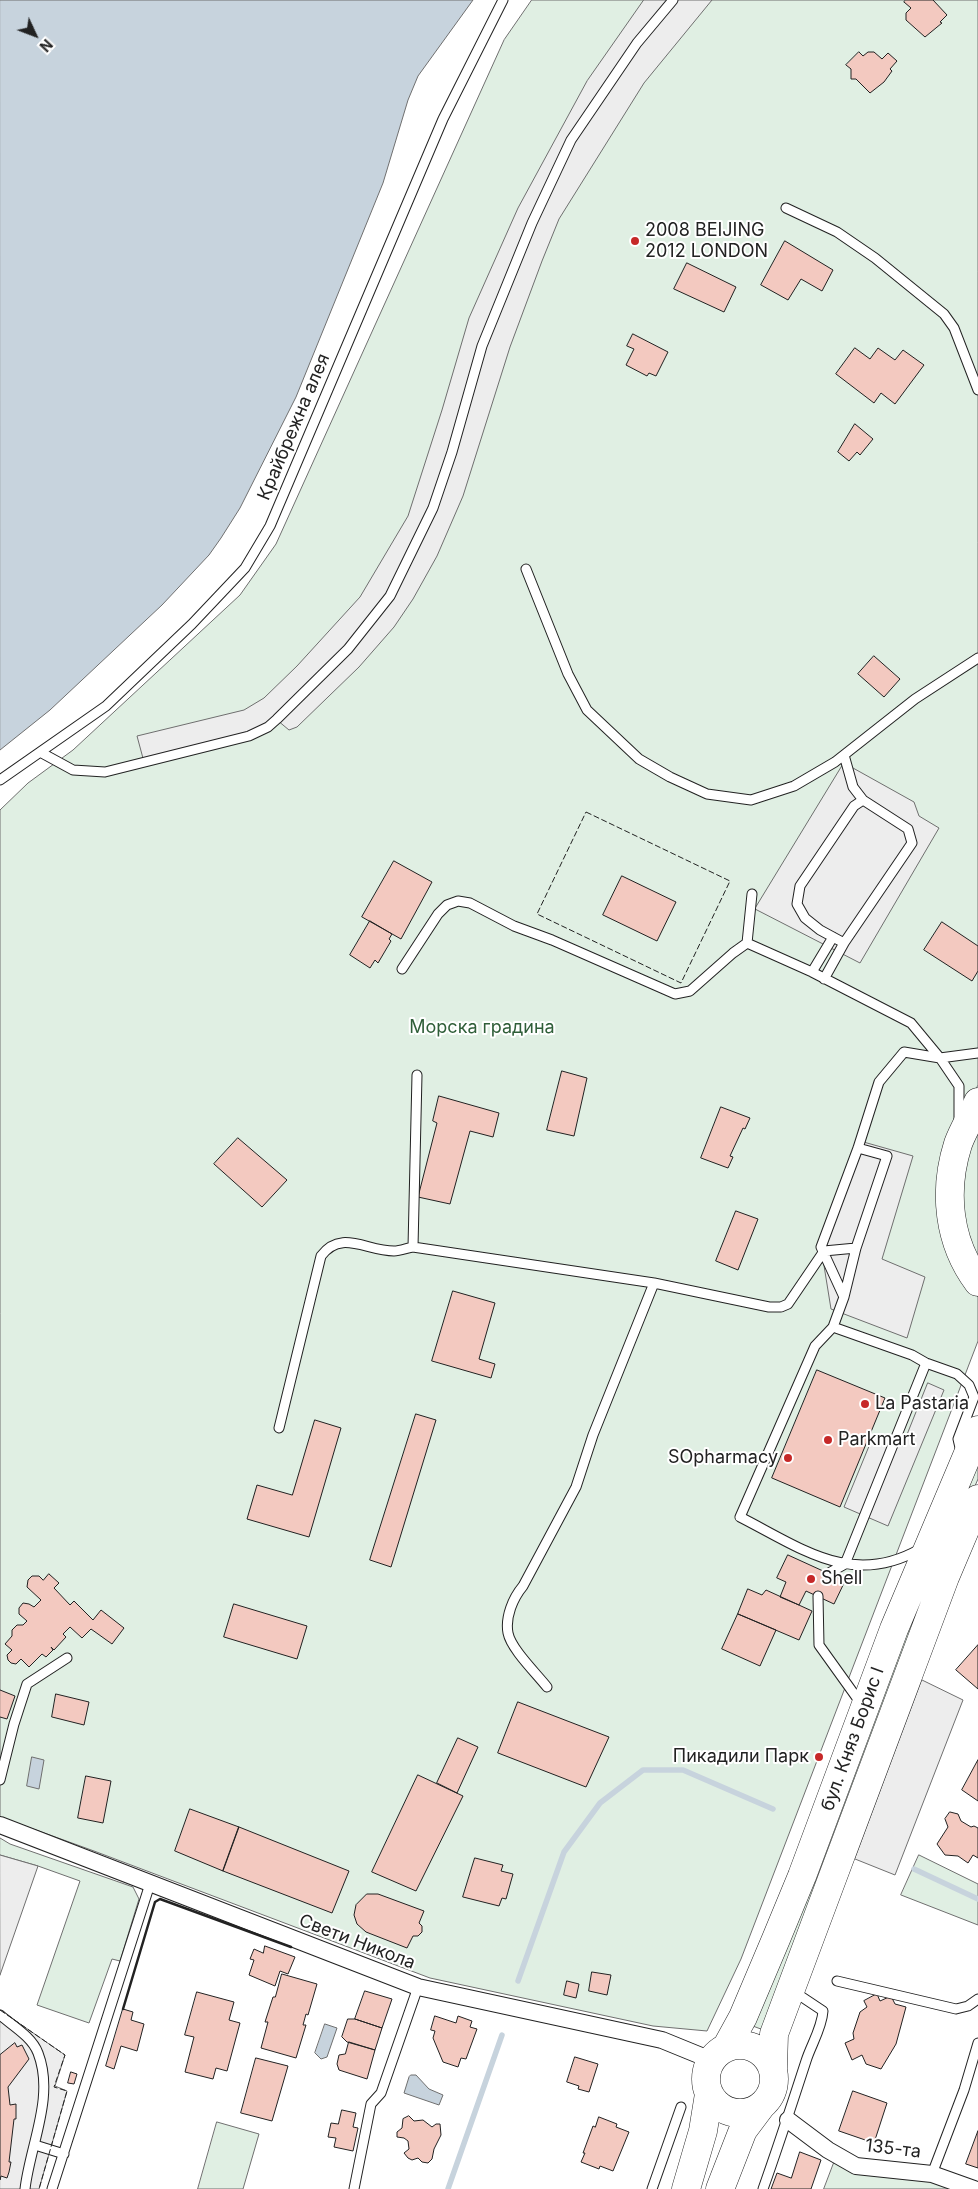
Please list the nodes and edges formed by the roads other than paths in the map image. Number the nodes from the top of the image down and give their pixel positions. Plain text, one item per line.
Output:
1 (503, 0) edge
2 (673, 0) edge
3 (786, 208) dead end
4 (978, 390) edge
5 (526, 569) dead end
6 (978, 658) edge
7 (40, 752) junction
8 (844, 755) junction
9 (0, 780) edge
10 (863, 800) junction
11 (752, 894) dead end
12 (833, 937) junction
13 (747, 943) junction
14 (844, 944) junction
15 (402, 969) dead end
16 (812, 972) junction
17 (824, 979) junction
18 (978, 1053) edge
19 (940, 1058) junction
20 (417, 1075) dead end
21 (978, 1102) edge
22 (959, 1142) junction
23 (858, 1148) junction
24 (413, 1247) junction
25 (856, 1248) junction
26 (824, 1251) junction
27 (978, 1282) edge
28 (654, 1283) junction
29 (844, 1297) junction
30 (833, 1327) junction
31 (926, 1363) junction
32 (279, 1428) dead end
33 (978, 1430) edge
34 (964, 1463) junction
35 (978, 1499) edge
36 (978, 1522) edge
37 (928, 1544) junction
38 (845, 1564) junction
39 (829, 1573) dead end
40 (945, 1577) junction
41 (818, 1596) dead end
42 (67, 1658) dead end
43 (547, 1687) dead end
44 (864, 1708) junction
45 (0, 1780) edge
46 (0, 1825) edge
47 (150, 1884) junction
48 (837, 1981) dead end
49 (418, 1987) junction
50 (791, 1990) junction
51 (978, 1999) edge
52 (0, 2016) edge
53 (978, 2043) edge
54 (719, 2054) junction
55 (773, 2068) junction
56 (709, 2094) junction
57 (761, 2106) junction
58 (681, 2107) dead end
59 (788, 2120) junction
60 (35, 2145) junction
61 (64, 2154) junction
62 (932, 2174) junction
63 (25, 2189) edge
64 (52, 2189) edge
65 (354, 2189) edge
66 (652, 2189) edge
67 (686, 2189) edge
68 (720, 2189) edge
69 (763, 2189) edge
70 (974, 2189) edge

1 - 7 lane, Крайбрежна алея
2 - 7 lane
3 - 4 lane
5 - 8 lane
6 - 8 lane
7 - 9 lane, Крайбрежна алея
8 - 10 lane
10 - 12 lane
10 - 14 lane
11 - 13 lane
12 - 14 lane
12 - 16 lane
13 - 15 lane
13 - 16 lane
14 - 17 lane
16 - 17 lane
17 - 19 lane
18 - 19 lane
19 - 22 lane
19 - 23 lane
20 - 24 lane
21 - 22 highway
22 - 27 highway
23 - 25 lane
23 - 26 lane
24 - 28 lane
24 - 32 lane
25 - 26 lane
25 - 29 lane
26 - 28 lane
26 - 29 lane
28 - 43 lane
29 - 30 lane
30 - 31 lane
30 - 38 lane
31 - 34 lane
31 - 38 lane
33 - 34 highway, бул. Княз Борис I
34 - 37 highway, бул. Княз Борис I
35 - 40 highway, бул. Княз Борис I
36 - 40 highway
37 - 38 lane
37 - 44 highway, бул. Княз Борис I
38 - 39 lane
40 - 50 highway, бул. Княз Борис I
41 - 44 lane
42 - 45 lane
44 - 54 highway, бул. Княз Борис I
46 - 47 street, Свети Никола
47 - 49 street, Свети Никола
47 - 61 lane
48 - 51 lane
49 - 54 street, Свети Никола
49 - 65 lane
50 - 55 highway, бул. Княз Борис I
50 - 59 lane
52 - 60 lane
53 - 62 lane
54 - 55 highway
54 - 56 highway
55 - 57 highway
56 - 57 highway
56 - 67 highway
57 - 68 highway
58 - 66 lane
59 - 62 street, 135-та
59 - 69 lane
60 - 61 lane
60 - 63 lane
61 - 64 lane
62 - 70 street, 135-та

